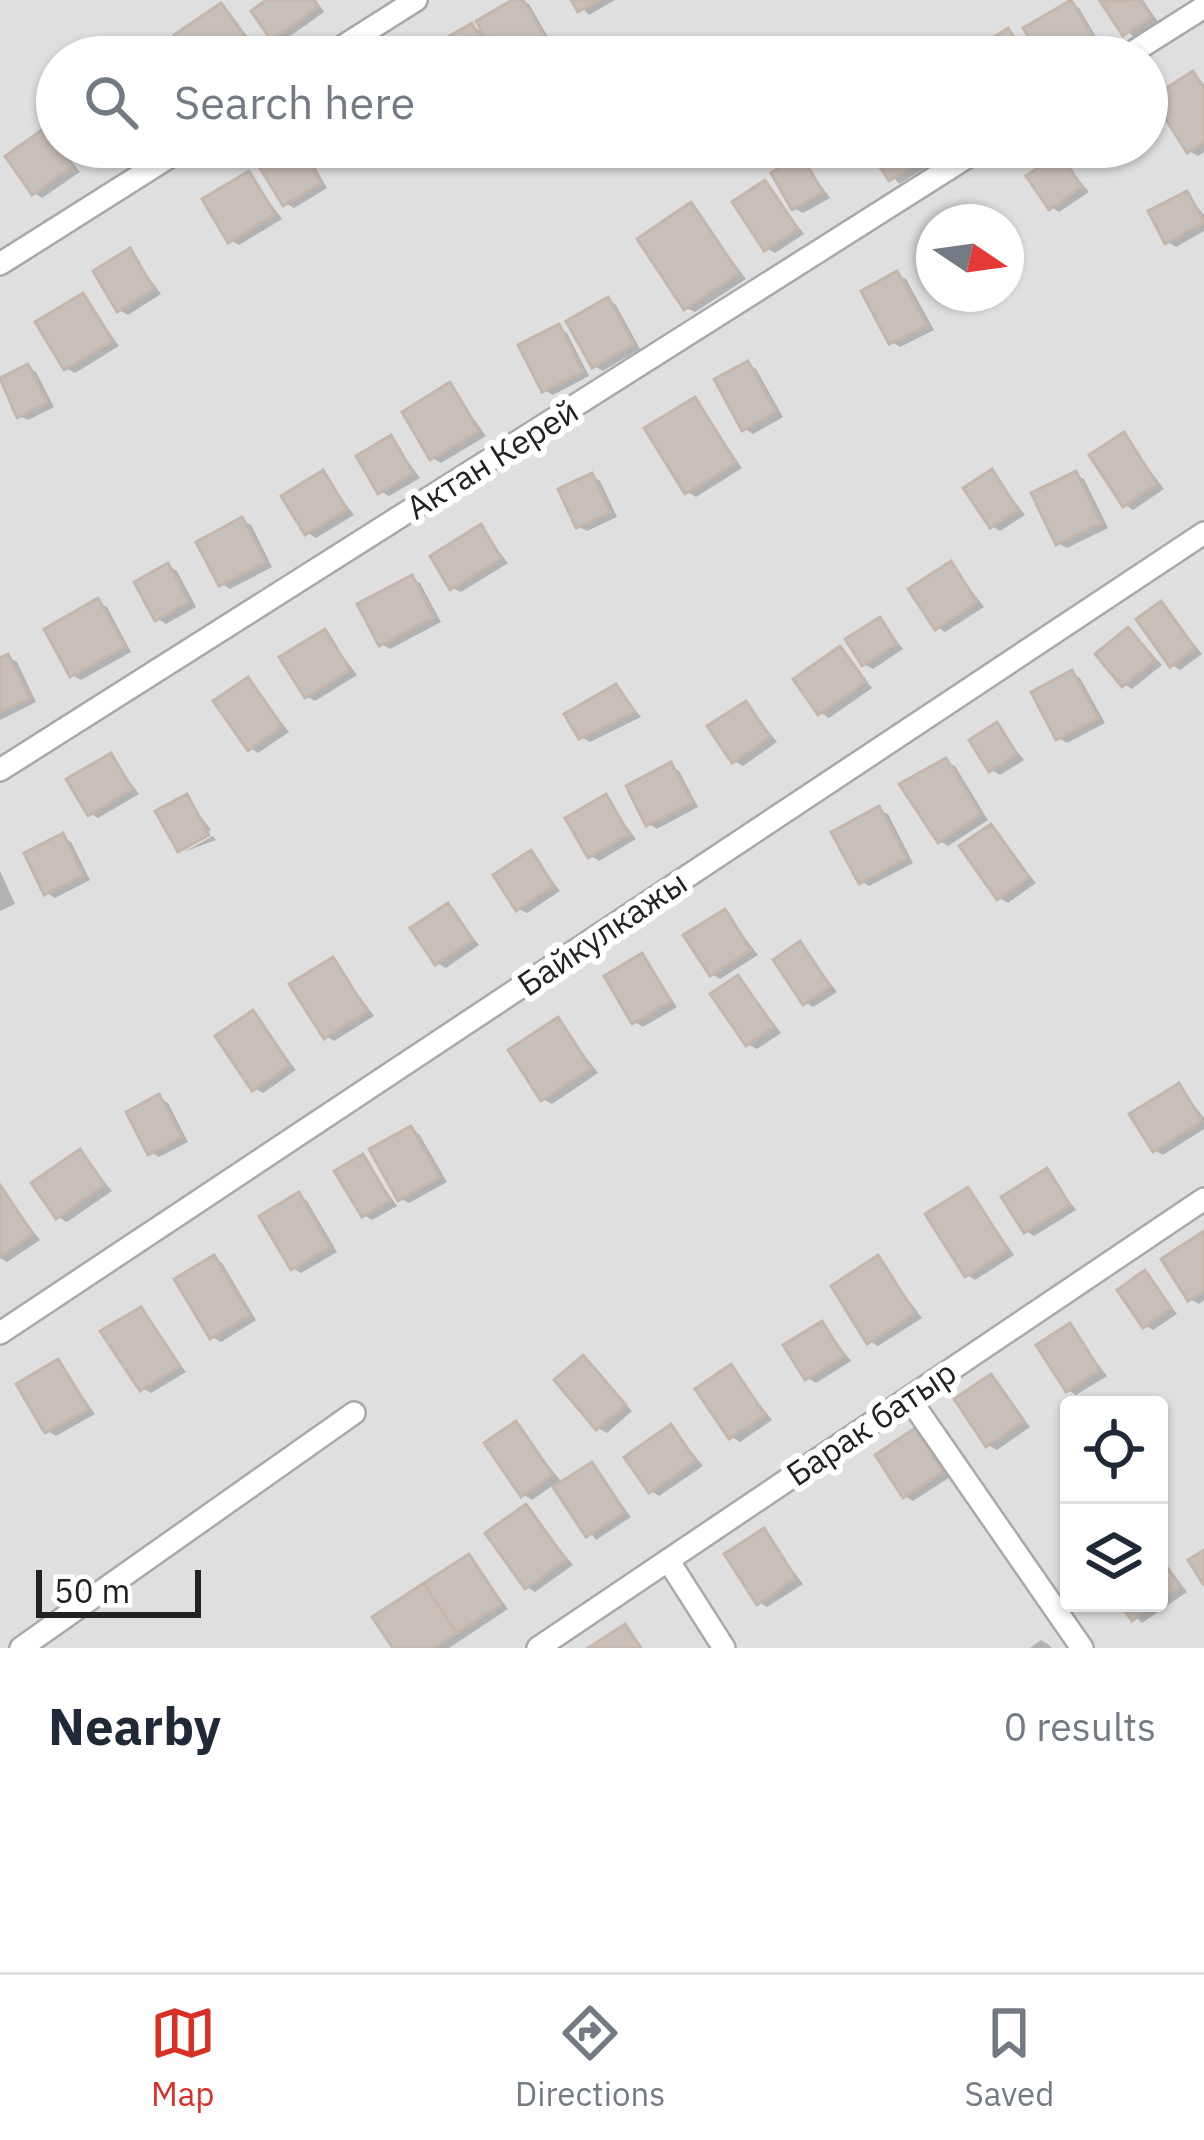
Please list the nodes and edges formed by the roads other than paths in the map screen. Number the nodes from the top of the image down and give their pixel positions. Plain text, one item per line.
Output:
1 (416, 0) edge
2 (1204, 7) edge
3 (359, 36) edge
4 (1158, 36) edge
5 (152, 168) edge
6 (950, 168) edge
7 (0, 264) edge
8 (1204, 533) edge
9 (0, 770) edge
10 (1204, 1199) edge
11 (0, 1333) edge
12 (909, 1398) junction
13 (354, 1413) dead end
14 (668, 1560) junction
15 (21, 1648) edge
16 (538, 1648) edge
17 (724, 1648) edge
18 (1082, 1648) edge

1 - 3 street
2 - 4 street
5 - 7 street
6 - 9 street, Актан Керей
8 - 11 street, Байкулкажы
10 - 12 street, Барак батыр
12 - 14 street, Барак батыр
12 - 18 street
13 - 15 street
14 - 16 street, Барак батыр
14 - 17 street

